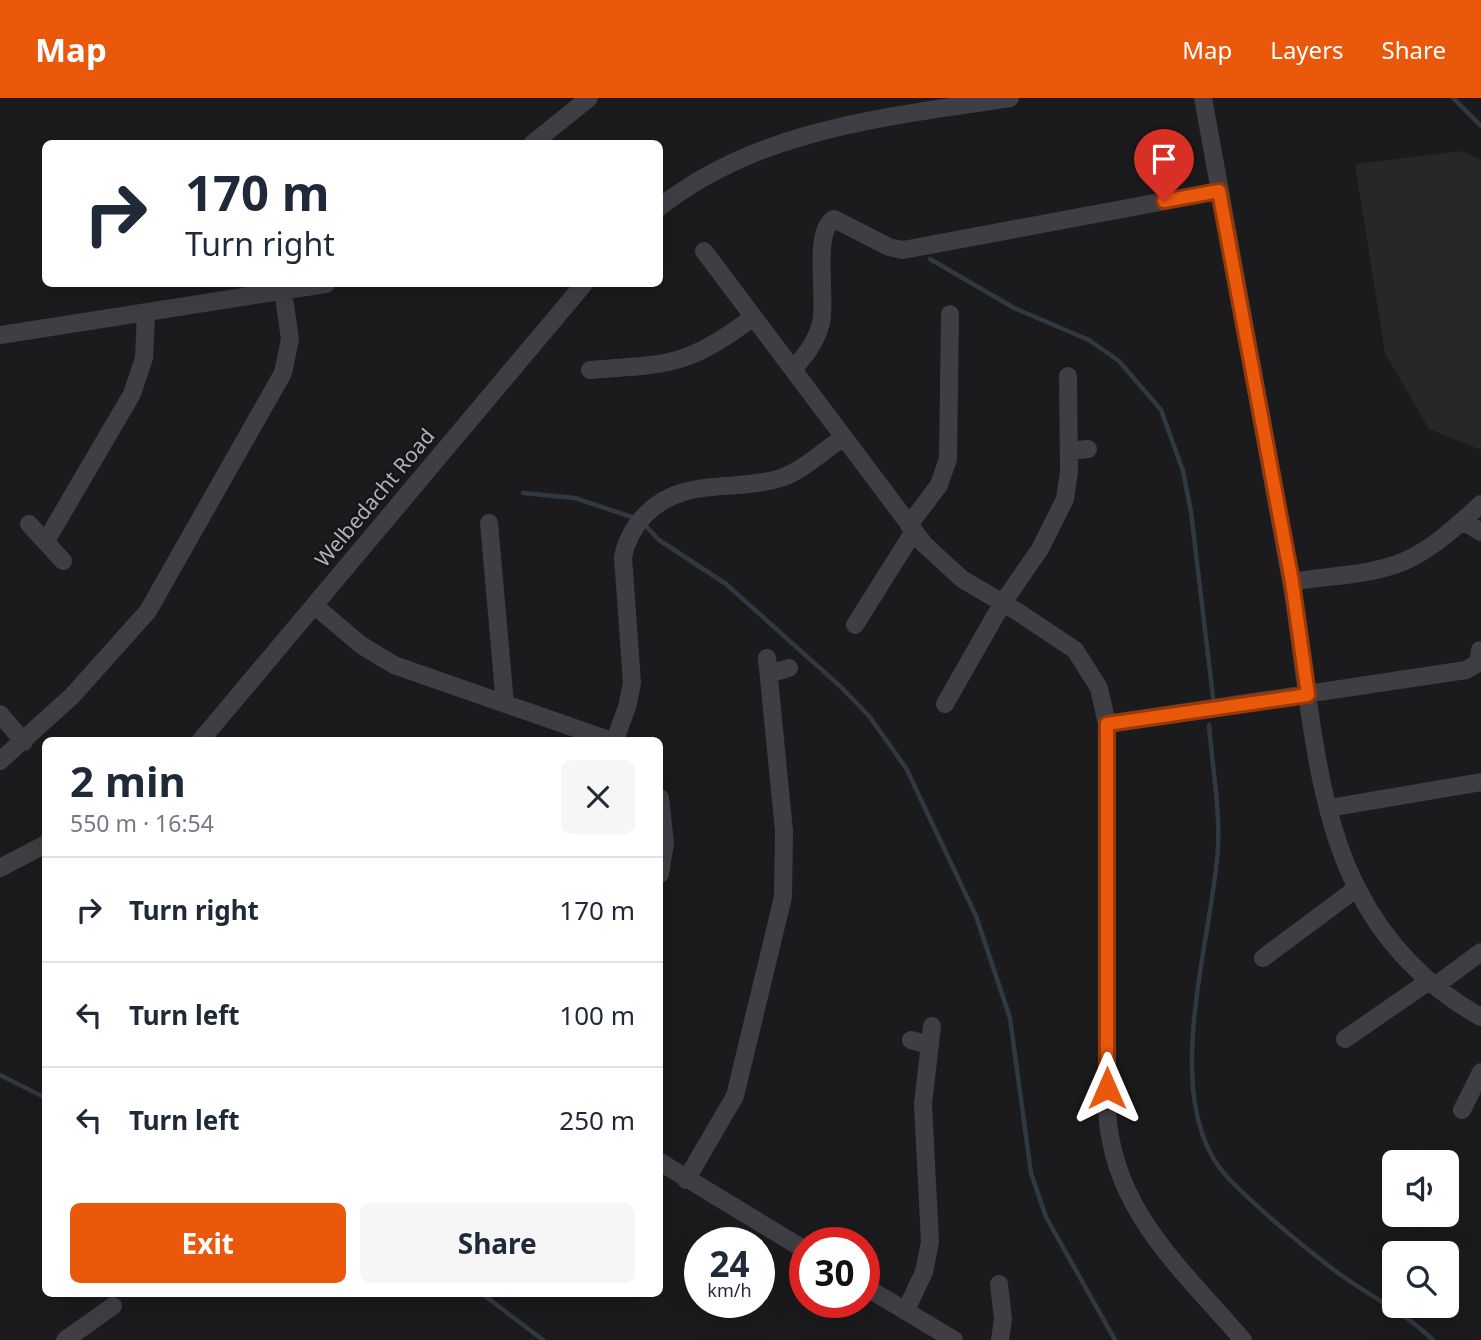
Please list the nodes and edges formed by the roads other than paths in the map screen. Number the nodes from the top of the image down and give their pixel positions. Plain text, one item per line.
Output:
1 (589, 98) edge
2 (1010, 98) edge
3 (1203, 98) edge
4 (537, 140) edge
5 (1219, 191) junction
6 (663, 205) edge
7 (704, 251) dead end
8 (308, 287) edge
9 (581, 287) edge
10 (283, 291) junction
11 (146, 313) junction
12 (950, 314) dead end
13 (753, 317) junction
14 (0, 335) edge
15 (793, 369) junction
16 (590, 370) dead end
17 (1068, 376) dead end
18 (844, 437) junction
19 (1088, 449) dead end
20 (1069, 451) junction
21 (1481, 504) edge
22 (1462, 521) junction
23 (489, 523) dead end
24 (29, 524) dead end
25 (911, 528) junction
26 (1481, 532) edge
27 (46, 541) junction
28 (63, 561) dead end
29 (1292, 582) junction
30 (1002, 604) junction
31 (315, 606) junction
32 (855, 625) dead end
33 (1480, 650) edge
34 (789, 668) dead end
35 (1308, 695) junction
36 (505, 704) junction
37 (945, 704) dead end
38 (0, 714) edge
39 (1107, 724) junction
40 (204, 737) edge
41 (600, 737) edge
42 (616, 737) edge
43 (24, 742) junction
44 (0, 761) edge
45 (1481, 782) edge
46 (1329, 808) junction
47 (663, 814) edge
48 (663, 845) edge
49 (42, 846) edge
50 (0, 868) edge
51 (1357, 888) junction
52 (1481, 952) edge
53 (1263, 958) dead end
54 (1432, 983) junction
55 (1481, 1017) edge
56 (932, 1026) dead end
57 (1345, 1039) dead end
58 (911, 1040) dead end
59 (929, 1045) junction
60 (1481, 1072) edge
61 (1462, 1110) dead end
62 (663, 1164) edge
63 (686, 1180) junction
64 (789, 1241) edge
65 (999, 1284) dead end
66 (880, 1295) edge
67 (113, 1306) dead end
68 (906, 1310) junction
69 (65, 1340) edge
70 (954, 1340) edge
71 (1000, 1340) edge
72 (1243, 1340) edge

1 - 4 street
2 - 6 street
3 - 5 street
5 - 15 street
5 - 29 street
7 - 13 street
8 - 10 street
9 - 31 street, Welbedacht Road
10 - 11 street
10 - 43 street
11 - 14 street
11 - 27 street
12 - 25 street
13 - 15 street
13 - 16 street
15 - 18 street
17 - 20 street
18 - 25 street
18 - 42 street
19 - 20 street
20 - 30 street
21 - 22 street
22 - 26 street
22 - 29 street
23 - 36 street
24 - 27 street
25 - 30 street
25 - 32 street
27 - 28 street
29 - 35 street
30 - 37 street
30 - 39 street
31 - 36 street
31 - 40 street, Welbedacht Road
33 - 35 street
34 - 63 street
35 - 39 street
35 - 46 street
36 - 41 street
38 - 43 street
39 - 72 street
43 - 44 street
45 - 46 street
46 - 51 street
47 - 48 street
49 - 50 street
51 - 53 street
51 - 54 street
52 - 54 street
54 - 55 street
54 - 57 street
56 - 59 street
58 - 59 street
59 - 68 street
60 - 61 street
62 - 63 street
63 - 64 street
65 - 71 street
66 - 68 street
67 - 69 street
68 - 70 street

